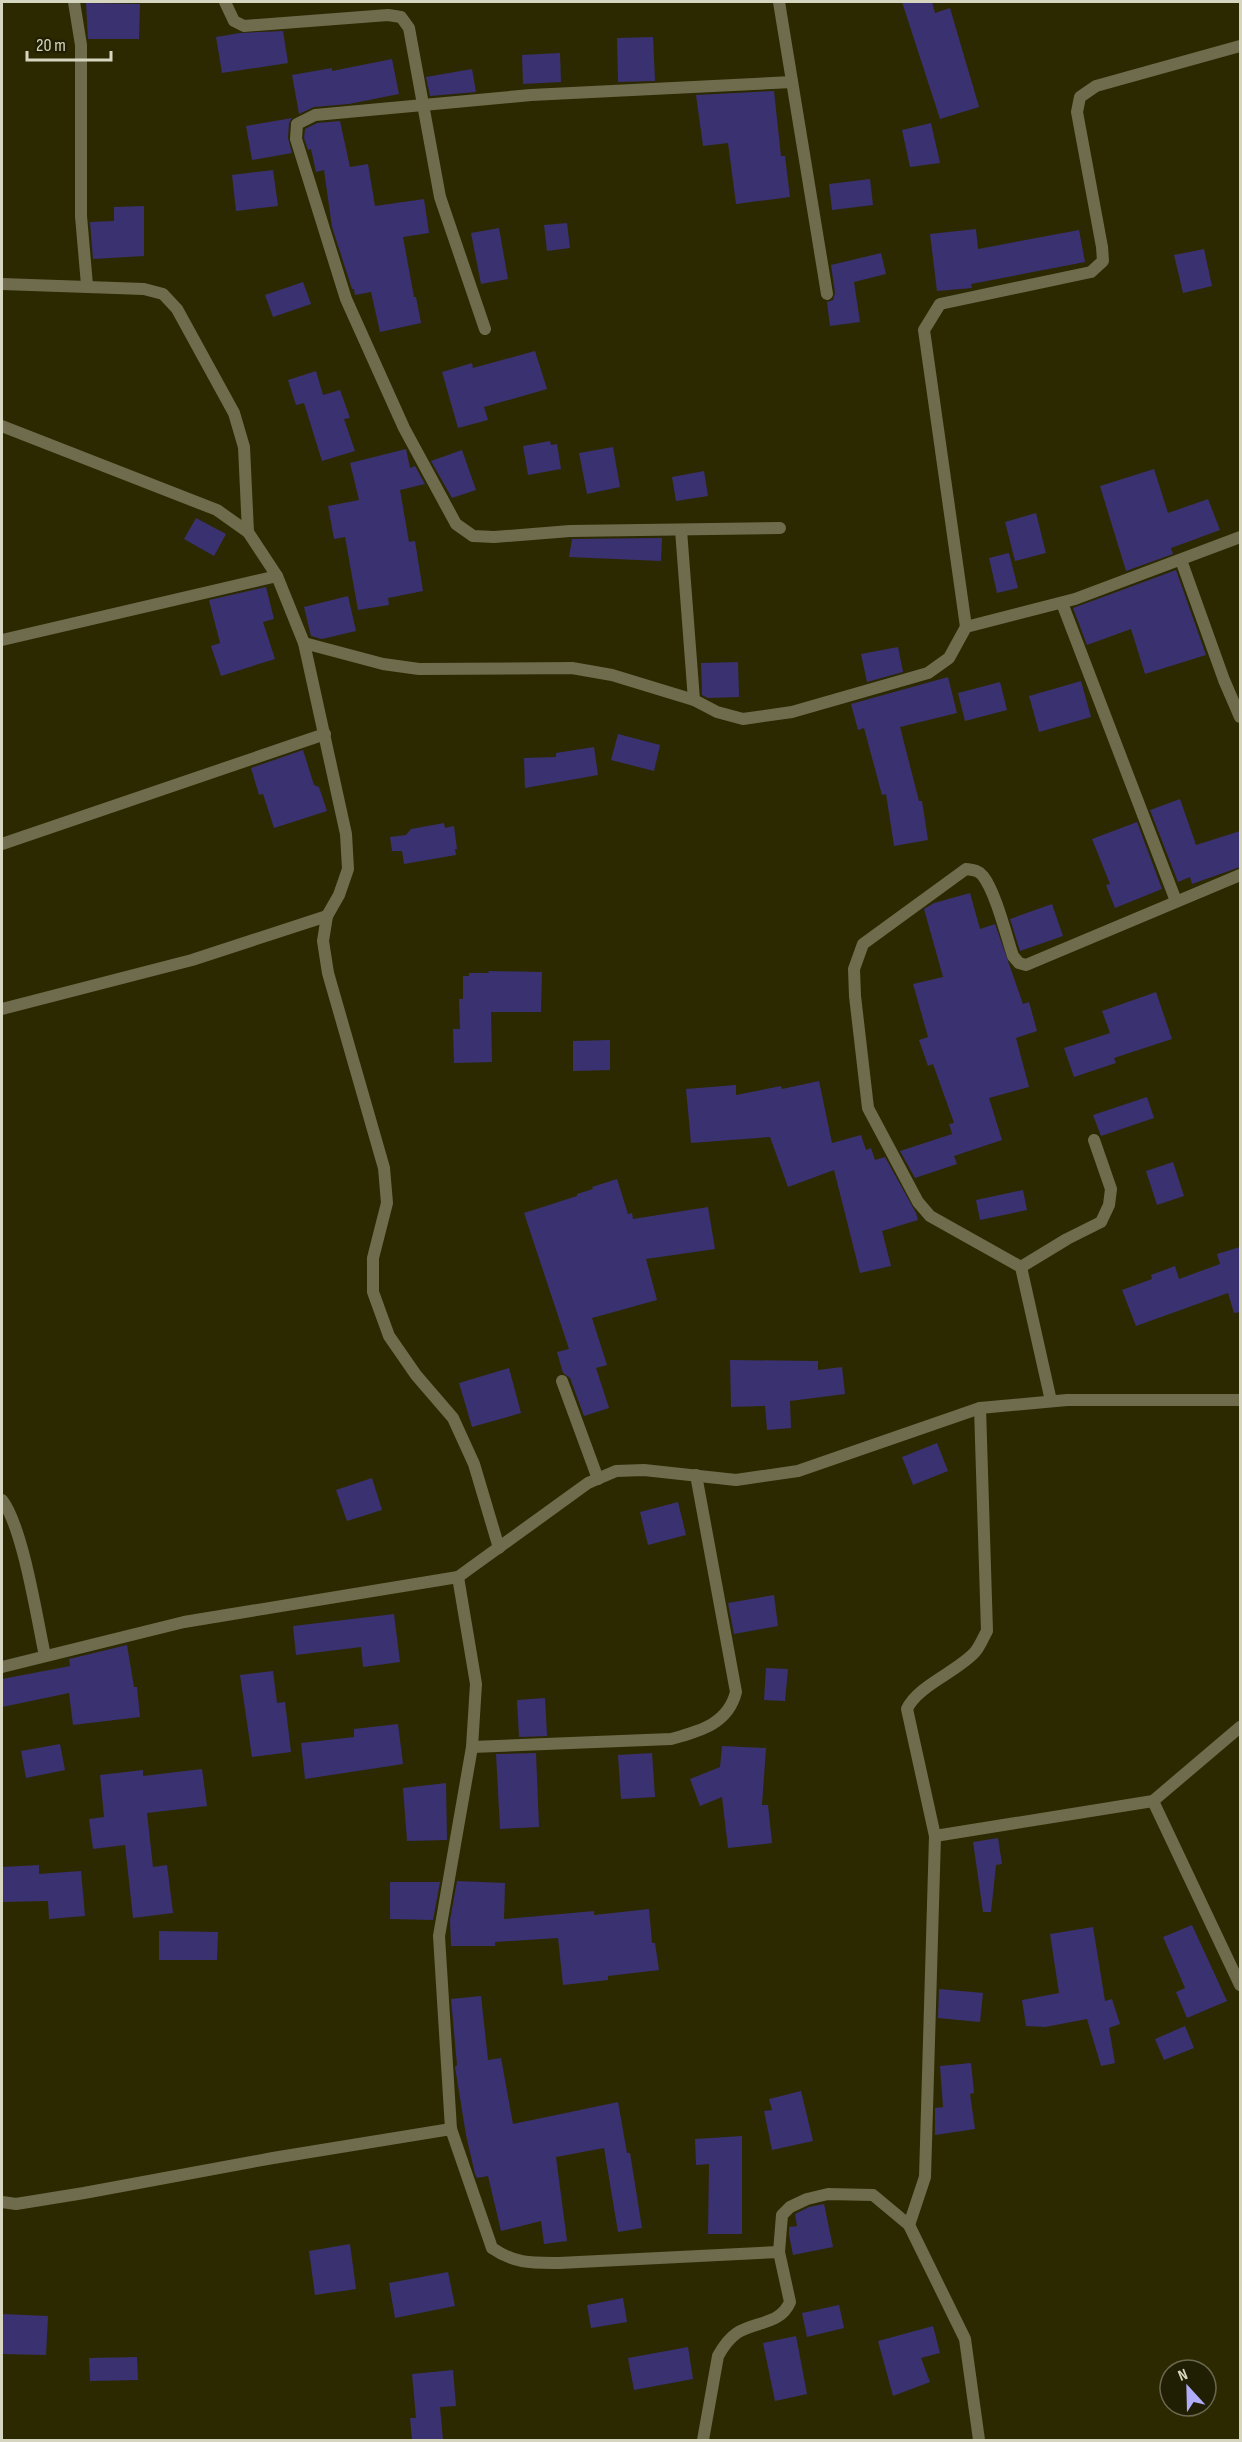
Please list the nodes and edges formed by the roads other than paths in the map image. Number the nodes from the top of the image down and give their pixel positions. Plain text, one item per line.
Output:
1 (74, 2) edge
2 (225, 2) edge
3 (778, 2) edge
4 (1240, 46) edge
5 (792, 82) junction
6 (422, 107) junction
7 (2, 284) edge
8 (87, 285) junction
9 (828, 294) dead end
10 (485, 329) dead end
11 (2, 426) edge
12 (780, 528) dead end
13 (681, 530) junction
14 (248, 532) junction
15 (1240, 537) edge
16 (1181, 560) junction
17 (277, 576) junction
18 (1062, 603) junction
19 (966, 627) junction
20 (2, 640) edge
21 (304, 643) junction
22 (694, 700) junction
23 (1240, 717) edge
24 (325, 734) junction
25 (2, 844) edge
26 (1240, 874) edge
27 (1176, 901) junction
28 (327, 916) junction
29 (2, 1010) edge
30 (1094, 1140) dead end
31 (1021, 1267) junction
32 (562, 1381) dead end
33 (1240, 1400) edge
34 (1051, 1401) junction
35 (980, 1408) junction
36 (696, 1475) junction
37 (598, 1479) junction
38 (2, 1500) edge
39 (498, 1548) junction
40 (458, 1577) junction
41 (45, 1656) junction
42 (2, 1667) edge
43 (1240, 1727) edge
44 (472, 1747) junction
45 (1153, 1801) junction
46 (935, 1836) junction
47 (1240, 1985) edge
48 (451, 2129) junction
49 (2, 2202) edge
50 (909, 2224) junction
51 (779, 2252) junction
52 (703, 2440) edge
53 (979, 2440) edge

1 - 8 street
2 - 6 street
3 - 5 street
4 - 19 street
5 - 6 street
5 - 9 street
6 - 10 street
6 - 13 street
7 - 8 street
8 - 14 street
11 - 14 street
12 - 13 street
13 - 22 street
14 - 17 street
15 - 16 street
16 - 18 street
16 - 23 street
17 - 20 street
17 - 21 street
18 - 19 street
18 - 27 street
19 - 22 street
21 - 22 street
21 - 24 street
24 - 25 street
24 - 28 street
26 - 27 street
27 - 31 street
28 - 29 street
28 - 39 street
30 - 31 street
31 - 34 street
32 - 37 street
33 - 34 street
34 - 35 street
35 - 36 street
35 - 46 street
36 - 37 street
36 - 44 street
37 - 39 street
38 - 41 street
39 - 40 street
40 - 41 street
40 - 44 street
41 - 42 street
43 - 45 street
44 - 48 street
45 - 46 street
45 - 47 street
46 - 50 street
48 - 49 street
48 - 51 street
50 - 51 street
50 - 53 street
51 - 52 street

